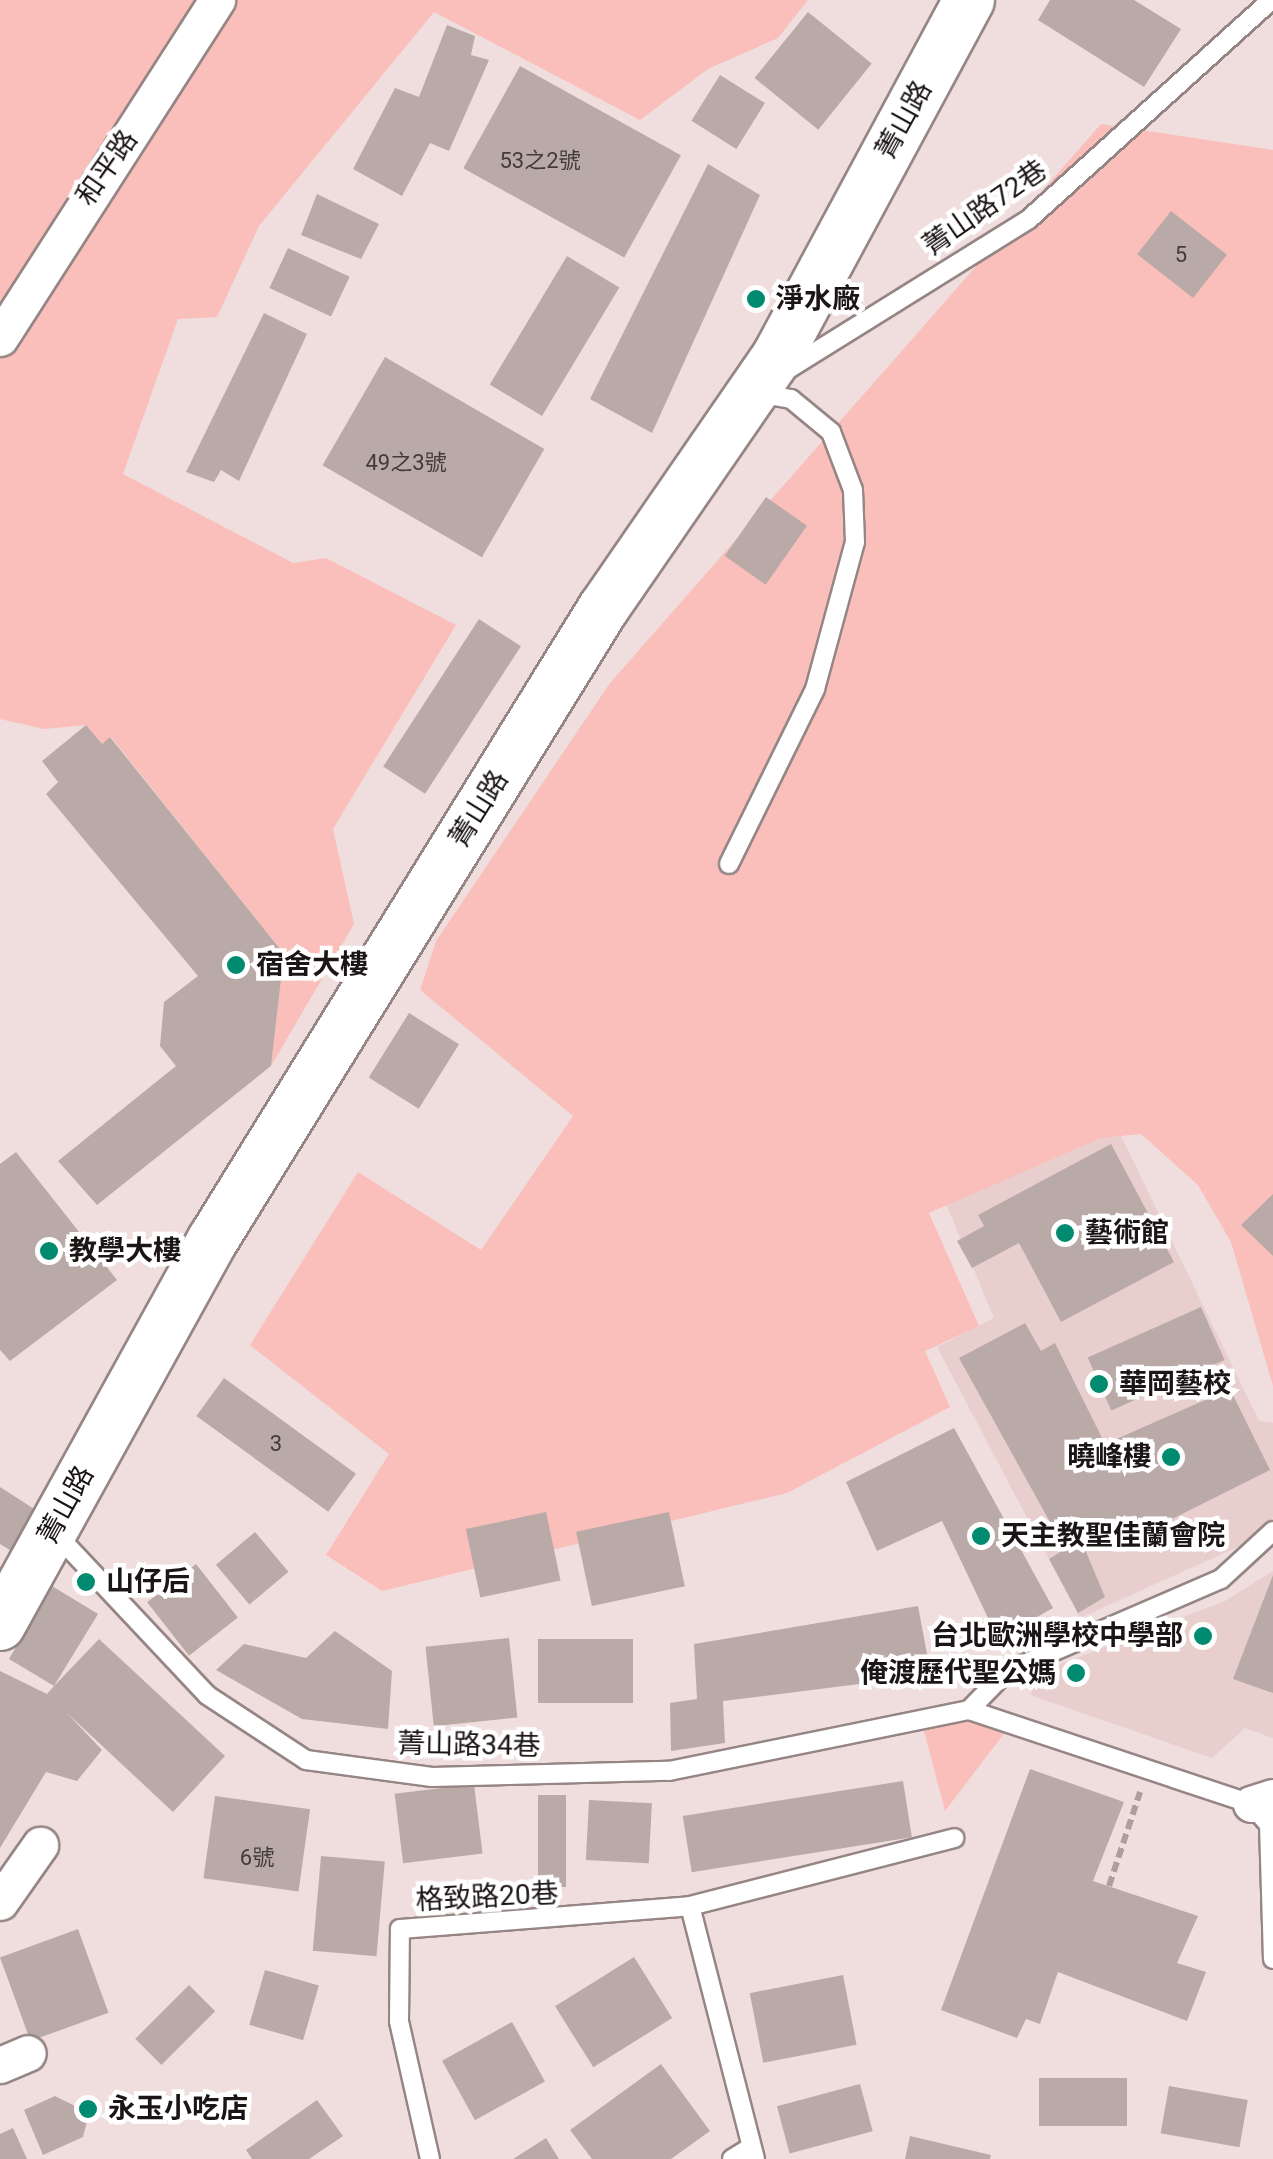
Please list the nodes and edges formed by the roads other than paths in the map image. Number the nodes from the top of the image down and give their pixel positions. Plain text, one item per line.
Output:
1 (217, 0) edge
2 (970, 0) edge
3 (1271, 0) edge
4 (0, 338) edge
5 (752, 392) junction
6 (729, 864) dead end
7 (53, 1530) junction
8 (1273, 1531) edge
9 (0, 1625) edge
10 (969, 1710) junction
11 (1262, 1800) edge
12 (954, 1838) dead end
13 (40, 1845) dead end
14 (0, 1902) edge
15 (690, 1906) junction
16 (1273, 1959) edge
17 (753, 2153) edge
18 (430, 2159) edge
19 (732, 2159) edge

1 - 4 street, 和平路
2 - 5 street, 菁山路
3 - 5 lane, 菁山路72巷
5 - 6 lane
5 - 7 street, 菁山路
7 - 9 street, 菁山路
7 - 10 lane, 菁山路34巷
8 - 10 lane
10 - 11 lane
11 - 16 lane
12 - 15 lane, 格致路20巷
13 - 14 street
15 - 17 lane
15 - 18 lane, 格致路20巷
17 - 19 lane

